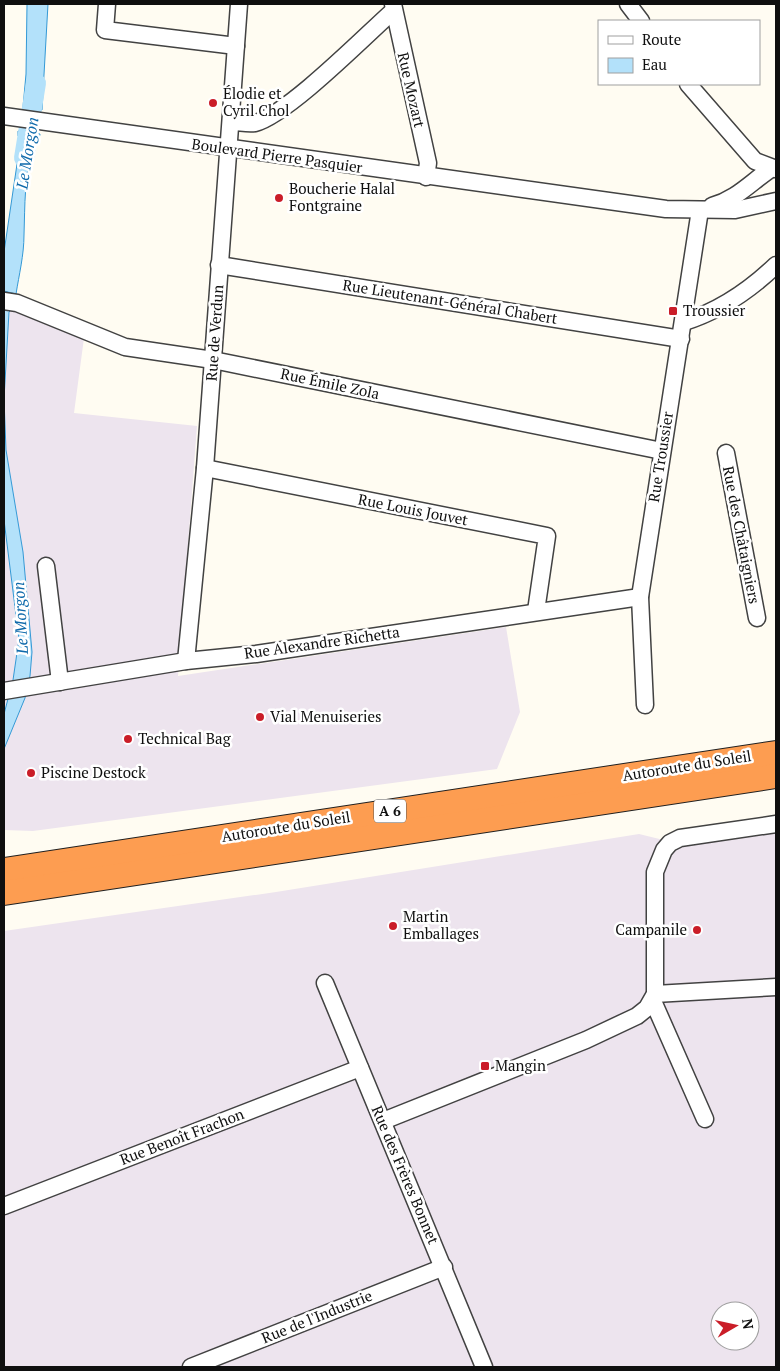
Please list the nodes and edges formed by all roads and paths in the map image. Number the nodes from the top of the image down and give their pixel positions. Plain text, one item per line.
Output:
1 (107, 4) edge
2 (239, 4) edge
3 (628, 4) edge
4 (393, 7) edge
5 (640, 20) edge
6 (236, 46) junction
7 (689, 85) edge
8 (4, 116) edge
9 (231, 122) junction
10 (229, 149) junction
11 (767, 171) edge
12 (426, 177) junction
13 (774, 201) edge
14 (700, 210) junction
15 (219, 265) junction
16 (776, 265) edge
17 (11, 302) edge
18 (684, 322) junction
19 (682, 339) junction
20 (213, 360) junction
21 (662, 451) junction
22 (726, 453) dead end
23 (205, 468) junction
24 (46, 566) dead end
25 (640, 597) junction
26 (536, 611) junction
27 (757, 618) dead end
28 (186, 661) junction
29 (60, 682) junction
30 (4, 691) edge
31 (645, 705) dead end
32 (776, 753) edge
33 (776, 776) edge
34 (776, 824) edge
35 (4, 870) edge
36 (4, 893) edge
37 (325, 983) dead end
38 (776, 987) edge
39 (654, 998) junction
40 (360, 1068) junction
41 (705, 1119) dead end
42 (383, 1122) junction
43 (4, 1206) edge
44 (444, 1267) junction
45 (191, 1367) edge
46 (484, 1367) edge

1 - 6 street
2 - 6 street, Rue de Verdun
3 - 5 street
4 - 9 street
4 - 12 street, Rue Mozart
6 - 9 street, Rue de Verdun
7 - 11 street
8 - 10 street, Boulevard Pierre Pasquier
9 - 10 street, Rue de Verdun
10 - 12 street, Boulevard Pierre Pasquier
10 - 15 street, Rue de Verdun
11 - 13 street
11 - 14 street, Boulevard Pierre Pasquier
12 - 14 street, Boulevard Pierre Pasquier
13 - 14 street, Boulevard Pierre Pasquier
14 - 18 street, Rue Troussier
15 - 19 street, Rue Lieutenant-Général Chabert
15 - 20 street, Rue de Verdun
16 - 18 street
17 - 20 street, Rue Émile Zola
18 - 19 street, Rue Troussier
19 - 21 street, Rue Troussier
20 - 21 street, Rue Émile Zola
20 - 23 street, Rue de Verdun
21 - 25 street, Rue Troussier
22 - 27 street, Rue des Châtaigniers
23 - 26 street, Rue Louis Jouvet
23 - 28 street, Rue de Verdun
24 - 29 street
25 - 26 street, Rue Alexandre Richetta
25 - 31 street, Rue Troussier
26 - 28 street, Rue Alexandre Richetta
28 - 29 street, Rue Alexandre Richetta
29 - 30 street, Rue Alexandre Richetta
32 - 35 highway, Autoroute du Soleil / A 6
33 - 36 highway, Autoroute du Soleil / A 6
34 - 39 street
37 - 40 street, Rue des Frères Bonnet
38 - 39 street
39 - 41 street
39 - 42 street
40 - 42 street, Rue des Frères Bonnet
40 - 43 street, Rue Benoît Frachon
42 - 44 street, Rue des Frères Bonnet
44 - 45 street, Rue de l'Industrie
44 - 46 street, Rue des Frères Bonnet

